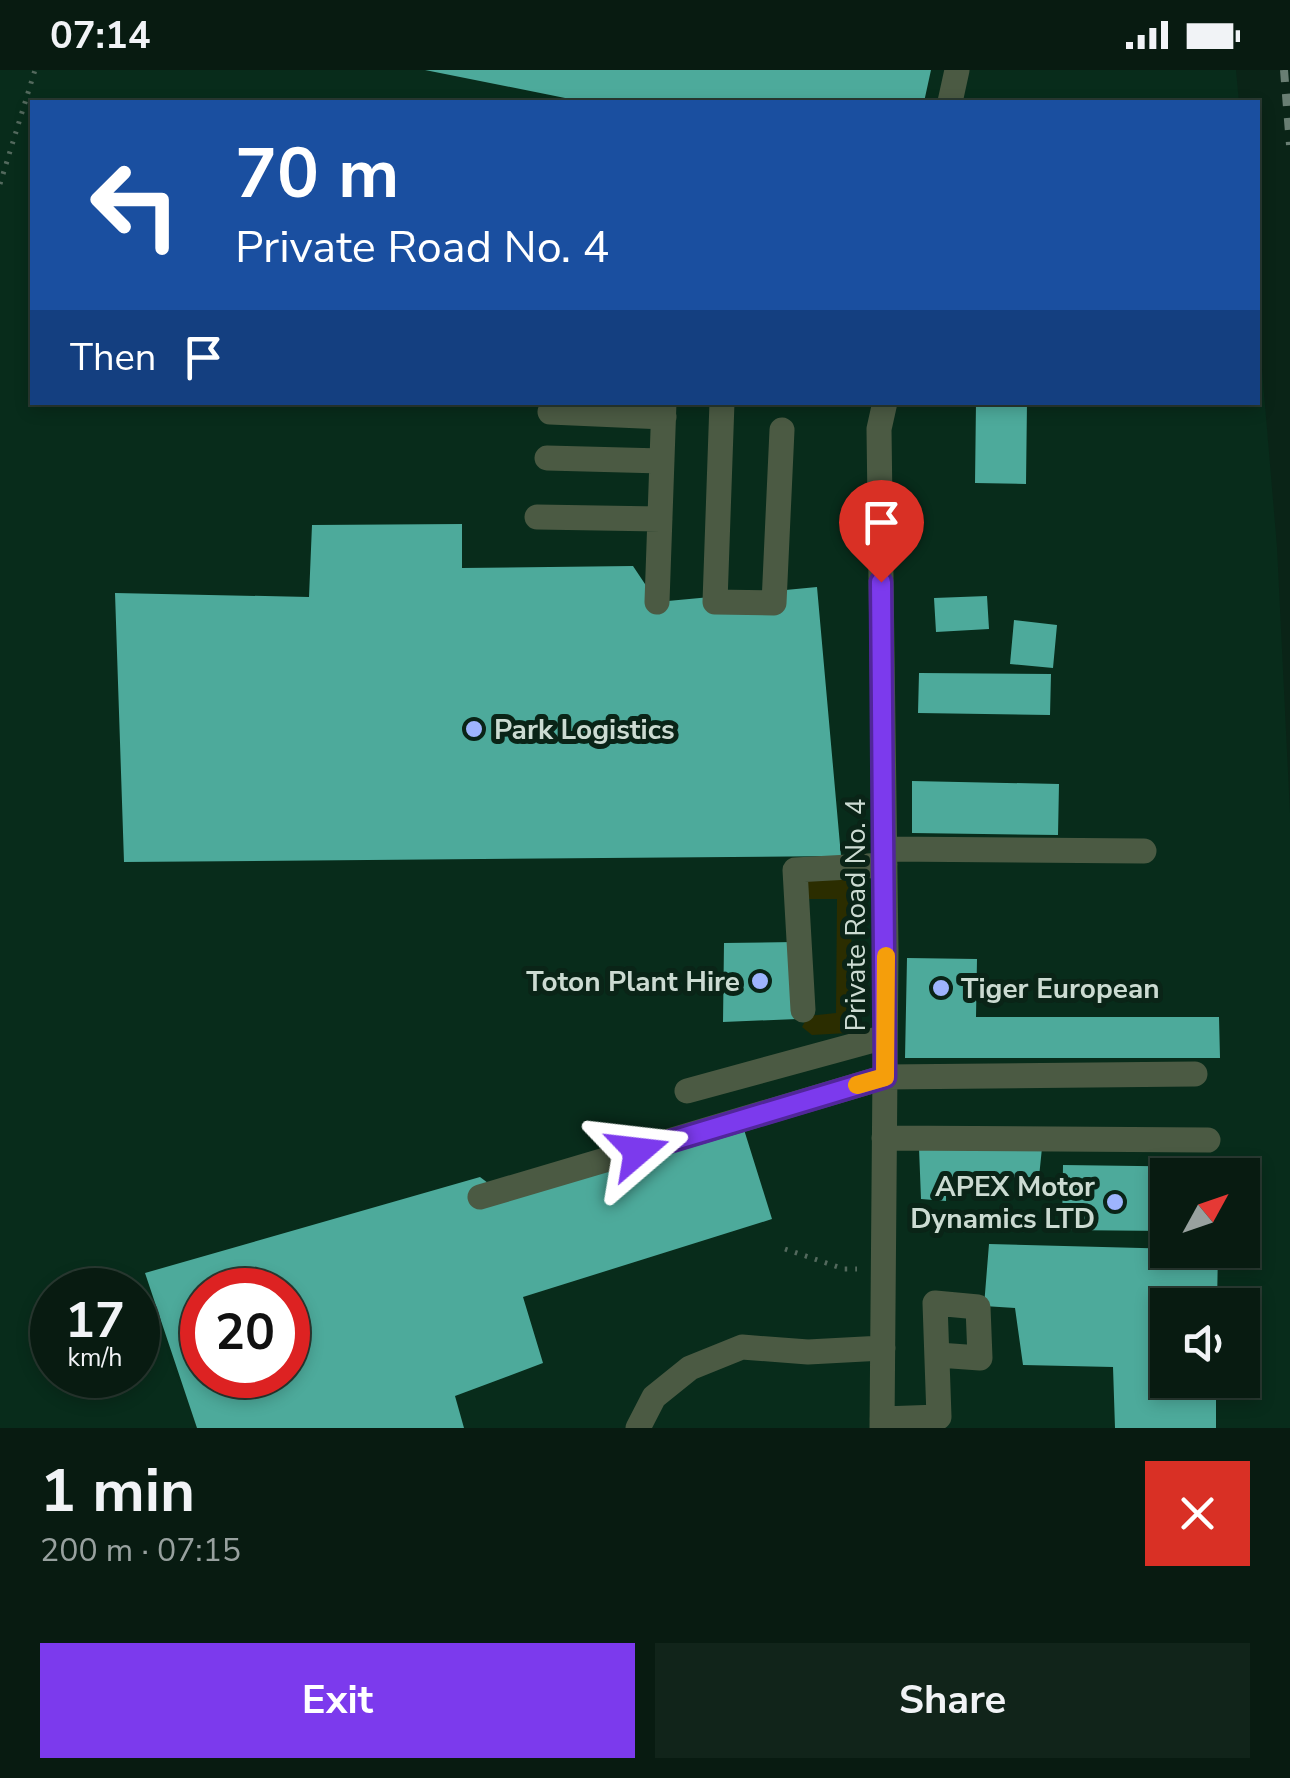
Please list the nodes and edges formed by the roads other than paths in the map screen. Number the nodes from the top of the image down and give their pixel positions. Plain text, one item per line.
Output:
1 (957, 70) edge
2 (950, 100) edge
3 (722, 405) edge
4 (884, 405) edge
5 (664, 410) edge
6 (550, 412) dead end
7 (782, 430) dead end
8 (547, 458) dead end
9 (662, 461) junction
10 (538, 516) dead end
11 (660, 519) junction
12 (657, 602) dead end
13 (1144, 852) dead end
14 (885, 857) junction
15 (803, 1010) dead end
16 (885, 1037) junction
17 (1195, 1074) dead end
18 (885, 1077) junction
19 (687, 1091) dead end
20 (884, 1138) junction
21 (1208, 1140) dead end
22 (480, 1198) dead end
23 (882, 1348) junction
24 (938, 1355) dead end
25 (882, 1424) edge
26 (638, 1428) edge

1 - 2 street
3 - 7 street
4 - 14 street, Private Road No. 4
5 - 6 street
5 - 9 street
8 - 9 street
9 - 11 street
10 - 11 street
11 - 12 street
13 - 14 street
14 - 15 street
14 - 16 street, Private Road No. 4
16 - 18 street, Private Road No. 4
16 - 19 street
17 - 18 street
18 - 20 street, Private Road No. 4
18 - 22 street
20 - 21 street
20 - 23 street, Private Road No. 4
23 - 25 street, Private Road No. 4
23 - 26 street
24 - 25 street

